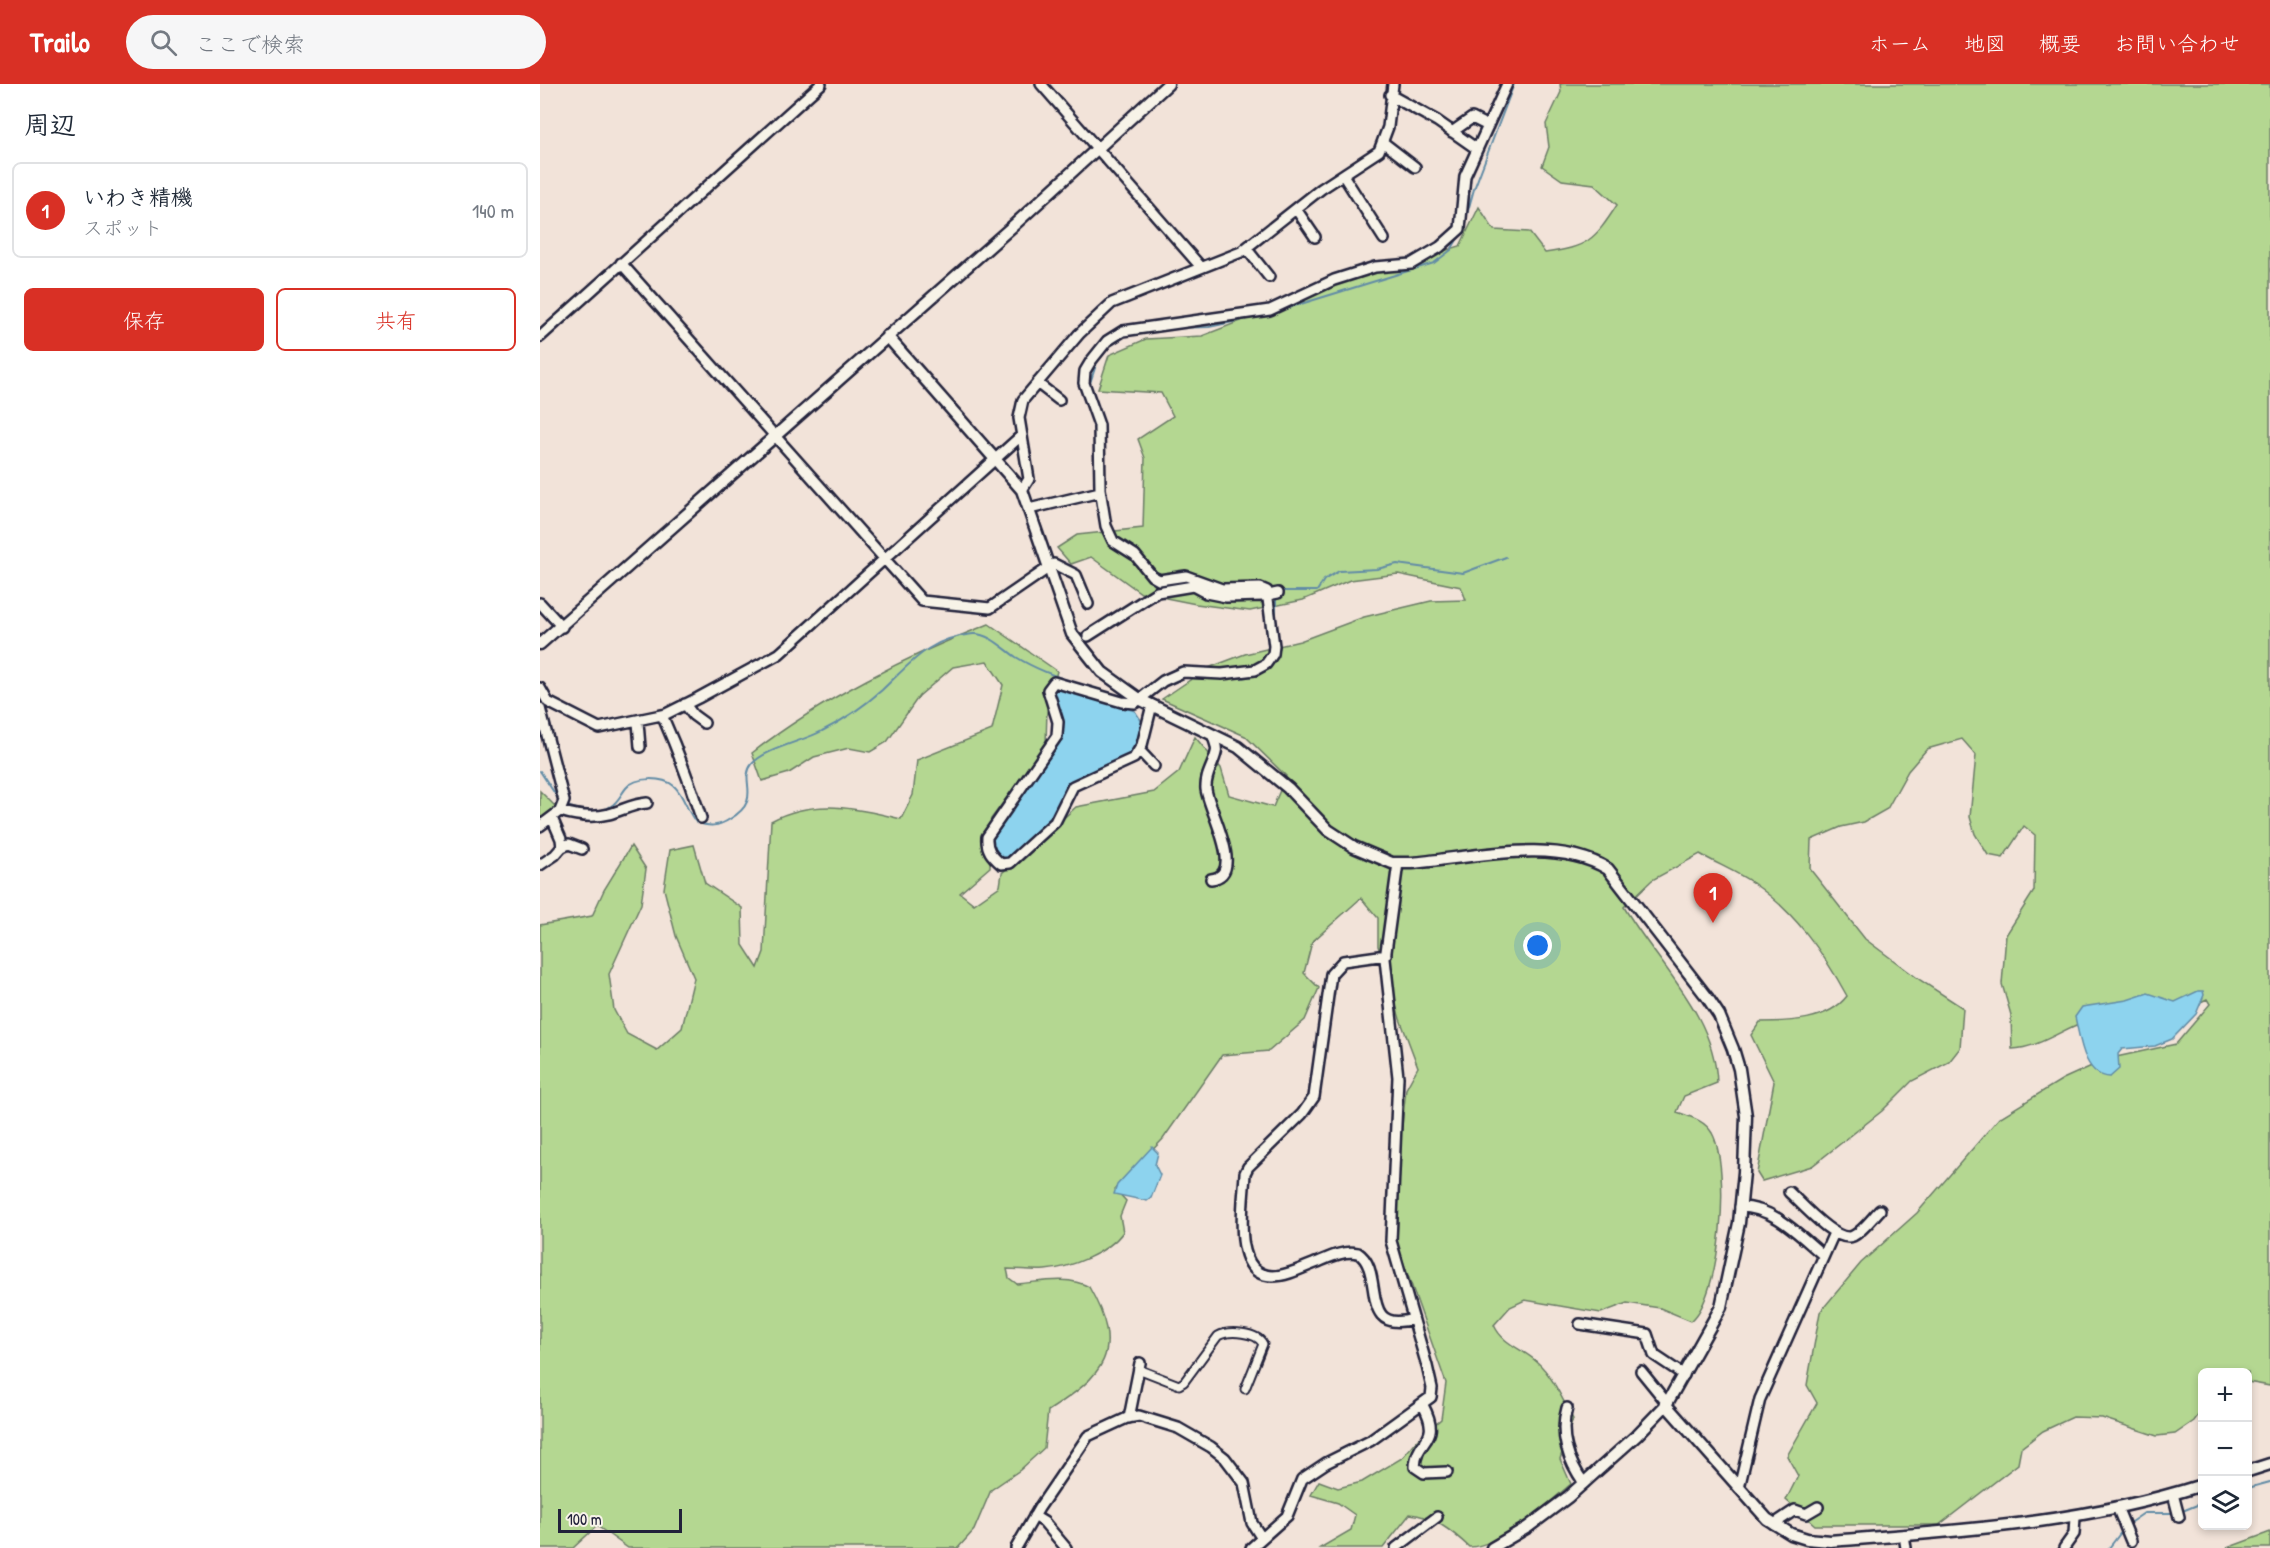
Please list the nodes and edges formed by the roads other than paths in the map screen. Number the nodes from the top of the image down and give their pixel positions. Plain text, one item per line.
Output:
1 (821, 84) edge
2 (1041, 84) edge
3 (1168, 84) edge
4 (1393, 84) edge
5 (1507, 84) edge
6 (1390, 95) junction
7 (1488, 126) junction
8 (1452, 132) junction
9 (1384, 143) junction
10 (1097, 148) junction
11 (1476, 149) junction
12 (1415, 167) dead end
13 (1343, 175) junction
14 (1296, 209) junction
15 (1315, 237) dead end
16 (1384, 239) dead end
17 (1246, 248) junction
18 (621, 263) junction
19 (1201, 267) junction
20 (1269, 277) dead end
21 (887, 336) junction
22 (540, 337) edge
23 (1037, 383) junction
24 (1059, 400) dead end
25 (1022, 435) junction
26 (776, 436) junction
27 (996, 458) junction
28 (1022, 490) junction
29 (1100, 492) junction
30 (1029, 509) junction
31 (885, 558) junction
32 (1047, 567) junction
33 (1273, 594) junction
34 (540, 603) edge
35 (1088, 604) dead end
36 (562, 627) junction
37 (1088, 636) dead end
38 (540, 644) edge
39 (541, 693) edge
40 (1147, 702) junction
41 (685, 704) junction
42 (540, 708) edge
43 (662, 715) junction
44 (638, 722) junction
45 (704, 723) dead end
46 (1213, 736) junction
47 (640, 747) dead end
48 (1139, 750) junction
49 (1154, 766) dead end
50 (647, 803) dead end
51 (560, 811) junction
52 (552, 818) junction
53 (701, 818) dead end
54 (540, 825) edge
55 (562, 847) junction
56 (582, 849) dead end
57 (1398, 863) junction
58 (540, 865) edge
59 (1211, 879) dead end
60 (1386, 955) junction
61 (1789, 1192) dead end
62 (1740, 1207) junction
63 (1880, 1210) dead end
64 (1834, 1233) junction
65 (1823, 1255) junction
66 (1413, 1319) junction
67 (1580, 1324) dead end
68 (1139, 1366) joint
69 (1641, 1371) dead end
70 (1684, 1375) junction
71 (1245, 1389) dead end
72 (1666, 1404) junction
73 (1423, 1405) junction
74 (1567, 1408) dead end
75 (1129, 1418) junction
76 (2270, 1464) edge
77 (2252, 1469) edge
78 (1447, 1472) dead end
79 (1584, 1483) junction
80 (2198, 1486) edge
81 (1739, 1488) junction
82 (2174, 1494) junction
83 (2117, 1507) junction
84 (1818, 1508) dead end
85 (1034, 1516) junction
86 (1437, 1516) dead end
87 (2179, 1516) dead end
88 (2075, 1517) junction
89 (1774, 1524) junction
90 (1904, 1535) junction
91 (1261, 1537) junction
92 (2131, 1541) dead end
93 (1016, 1548) edge
94 (1066, 1548) edge
95 (1251, 1548) edge
96 (1396, 1548) edge
97 (1492, 1548) edge
98 (1906, 1548) edge
99 (2064, 1548) edge

1 - 18 street
2 - 10 street
3 - 10 street
4 - 6 street
5 - 7 street
6 - 8 street
6 - 9 street
7 - 8 street
7 - 11 street
8 - 11 street
9 - 12 street
9 - 13 street
10 - 19 street
10 - 21 street
11 - 29 street
13 - 14 street
13 - 16 street
14 - 15 street
14 - 17 street
17 - 19 street
17 - 20 street
18 - 22 street
18 - 26 street
19 - 23 street
21 - 26 street
21 - 27 street
23 - 24 street
23 - 25 street
25 - 27 street
25 - 28 street
26 - 31 street
26 - 36 street
27 - 28 street
27 - 31 street
28 - 30 street
29 - 30 street
29 - 33 street
30 - 32 street
31 - 32 street
31 - 41 street
32 - 35 street
32 - 40 street
33 - 37 street
33 - 40 street
34 - 36 street
36 - 38 street
39 - 44 street
40 - 46 street
40 - 48 street
40 - 48 street
41 - 43 street
41 - 45 street
42 - 51 street
43 - 44 street
43 - 53 street
44 - 47 street
46 - 57 street
46 - 59 street
48 - 49 street
50 - 51 street
51 - 52 street
52 - 54 street
52 - 55 street
55 - 56 street
55 - 58 street
57 - 60 street
57 - 62 street
60 - 66 street
60 - 66 street
61 - 64 street
62 - 65 street
62 - 70 street
63 - 64 street
64 - 65 street
65 - 81 street
66 - 73 street
67 - 70 street
68 - 71 street
68 - 75 street
69 - 72 street
70 - 72 street
72 - 79 street
72 - 81 street
73 - 78 street
73 - 91 street
74 - 79 street
75 - 85 street
75 - 91 street
76 - 77 street
79 - 97 street
80 - 82 street
81 - 89 street
82 - 83 street
82 - 87 street
83 - 88 street
83 - 92 street
84 - 89 street
85 - 93 street
85 - 94 street
86 - 96 street
88 - 90 street
88 - 99 street
89 - 90 street
90 - 98 street
91 - 95 street

